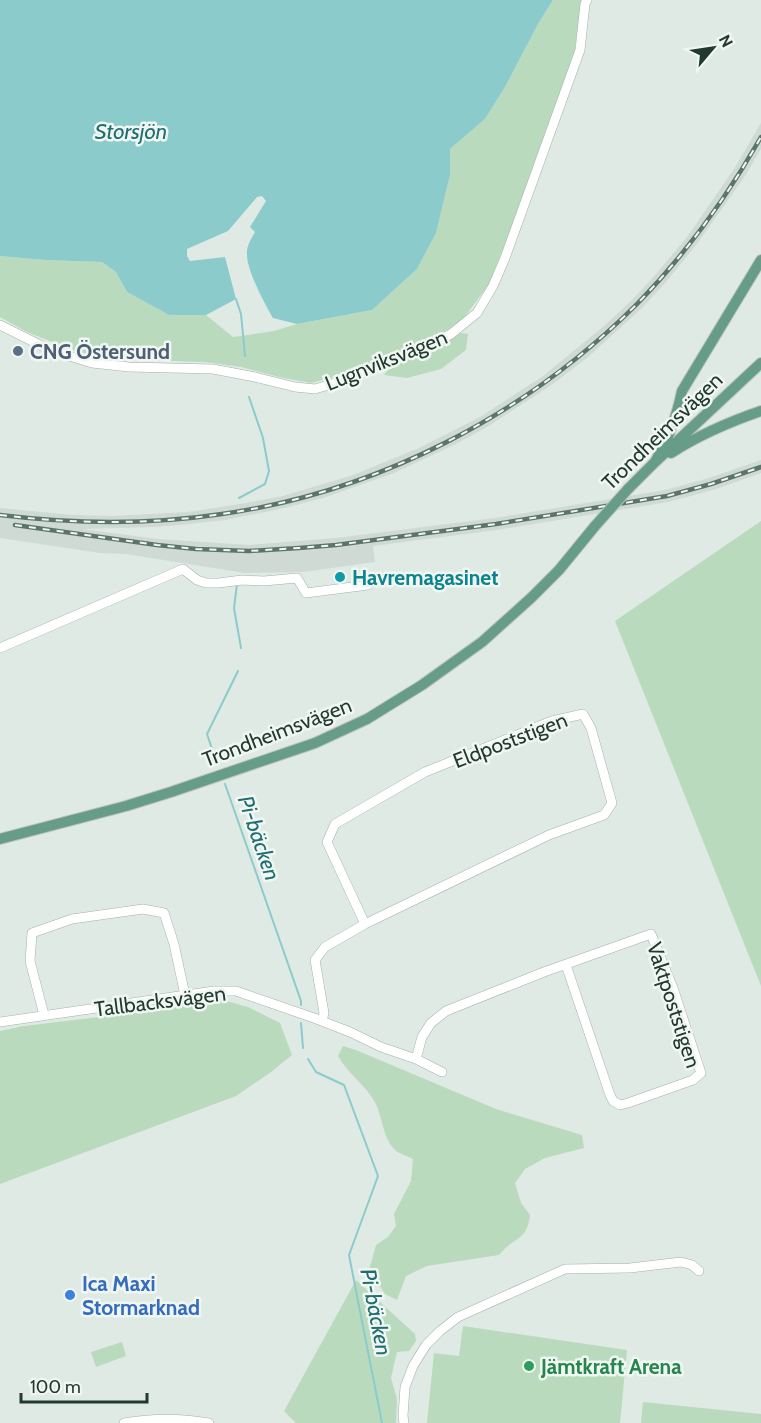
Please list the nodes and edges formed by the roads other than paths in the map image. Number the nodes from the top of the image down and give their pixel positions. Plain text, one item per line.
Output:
1 (587, 0) edge
2 (761, 260) edge
3 (0, 326) edge
4 (761, 363) edge
5 (761, 411) edge
6 (651, 465) junction
7 (368, 585) dead end
8 (0, 648) edge
9 (0, 839) edge
10 (365, 924) junction
11 (566, 965) junction
12 (185, 995) junction
13 (44, 1015) junction
14 (323, 1017) junction
15 (0, 1022) edge
16 (416, 1059) junction
17 (442, 1072) dead end
18 (699, 1271) dead end
19 (124, 1423) edge
20 (209, 1423) edge
21 (404, 1423) edge

1 - 3 street, Lugnviksvägen
2 - 6 main road
4 - 6 main road, Trondheimsvägen
5 - 6 main road
6 - 9 main road, Trondheimsvägen, bridge
7 - 8 street
10 - 10 street, Eldpoststigen
10 - 14 street, Eldpoststigen
11 - 11 street, Vaktpoststigen
11 - 16 street, Vaktpoststigen
12 - 13 street, Tallbacksvägen
12 - 13 street
12 - 14 street, Tallbacksvägen
13 - 15 street, Tallbacksvägen
14 - 16 street, Tallbacksvägen
16 - 17 street, Tallbacksvägen
18 - 21 street
19 - 20 street

